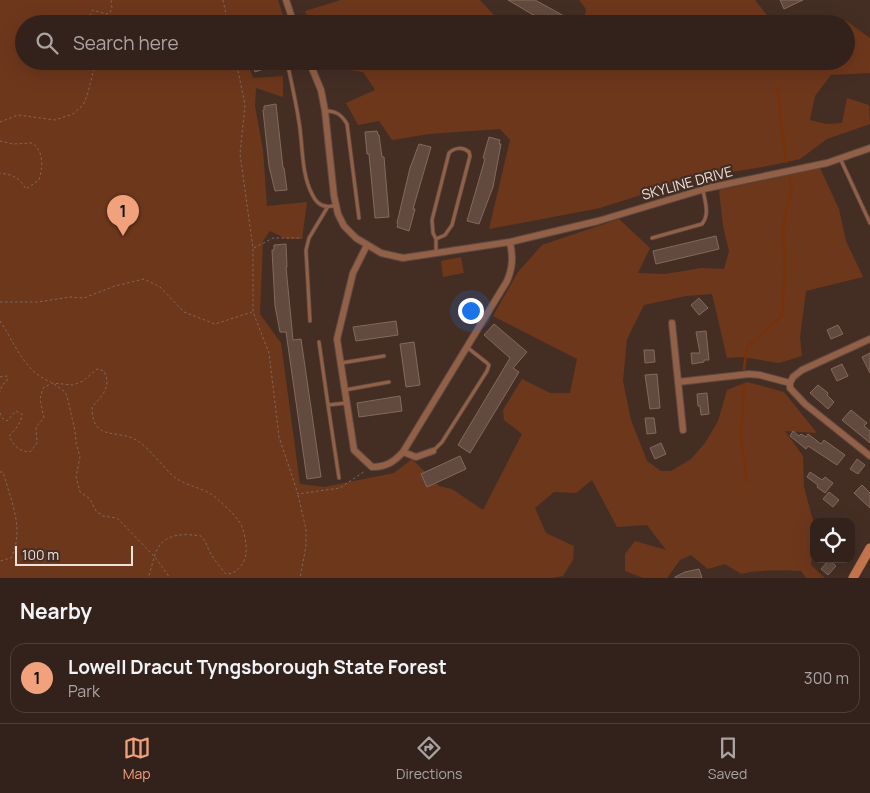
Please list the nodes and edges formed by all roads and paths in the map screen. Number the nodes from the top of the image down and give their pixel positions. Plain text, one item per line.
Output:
1 (111, 0) edge
2 (223, 0) edge
3 (286, 0) edge
4 (90, 15) edge
5 (226, 15) edge
6 (291, 15) edge
7 (94, 70) edge
8 (238, 70) edge
9 (289, 70) edge
10 (313, 70) edge
11 (325, 110) junction
12 (0, 122) edge
13 (0, 142) edge
14 (870, 148) edge
15 (840, 158) junction
16 (0, 173) edge
17 (702, 190) junction
18 (336, 205) junction
19 (327, 208) junction
20 (359, 218) dead end
21 (870, 224) edge
22 (309, 238) junction
23 (652, 238) dead end
24 (436, 240) junction
25 (510, 242) junction
26 (367, 246) junction
27 (253, 248) junction
28 (436, 252) junction
29 (0, 302) edge
30 (253, 312) junction
31 (0, 321) edge
32 (310, 321) dead end
33 (672, 323) dead end
34 (870, 339) edge
35 (319, 342) dead end
36 (468, 348) junction
37 (384, 356) dead end
38 (340, 363) junction
39 (0, 377) edge
40 (390, 382) dead end
41 (678, 382) junction
42 (52, 383) junction
43 (790, 383) junction
44 (344, 390) junction
45 (0, 392) edge
46 (346, 403) junction
47 (328, 406) junction
48 (0, 413) edge
49 (683, 430) dead end
50 (433, 451) joint
51 (403, 452) junction
52 (870, 456) edge
53 (372, 467) junction
54 (0, 472) edge
55 (339, 478) dead end
56 (298, 494) junction
57 (870, 548) edge
58 (155, 557) junction
59 (0, 561) edge
60 (148, 578) edge
61 (170, 578) edge
62 (300, 578) edge
63 (853, 578) edge

1 - 4 path
2 - 5 path
3 - 6 street
7 - 12 path
8 - 27 path
9 - 19 lane
10 - 11 street, SKYLINE DRIVE
11 - 18 street, SKYLINE DRIVE
11 - 20 lane
13 - 16 path
14 - 15 street, SKYLINE DRIVE
15 - 17 street, SKYLINE DRIVE
15 - 21 lane
17 - 23 lane
17 - 25 street, SKYLINE DRIVE
18 - 19 lane
18 - 26 street, SKYLINE DRIVE
19 - 22 lane
22 - 27 path
22 - 32 lane
24 - 24 lane
24 - 28 lane
25 - 28 street, SKYLINE DRIVE
25 - 36 street
26 - 28 street, SKYLINE DRIVE
26 - 38 street
27 - 30 path
29 - 30 path
30 - 56 path
31 - 42 path
33 - 41 street
34 - 43 street
35 - 47 lane
36 - 50 lane
36 - 51 street
37 - 38 lane
38 - 44 street
39 - 45 path
40 - 44 lane
41 - 43 street
41 - 49 street
42 - 48 path
42 - 58 path
42 - 58 path
43 - 52 street
44 - 46 street
46 - 47 lane
46 - 53 street
47 - 55 lane
50 - 51 street
51 - 53 street
53 - 56 path
54 - 59 path
56 - 62 path
57 - 63 street
58 - 60 path
58 - 61 path

